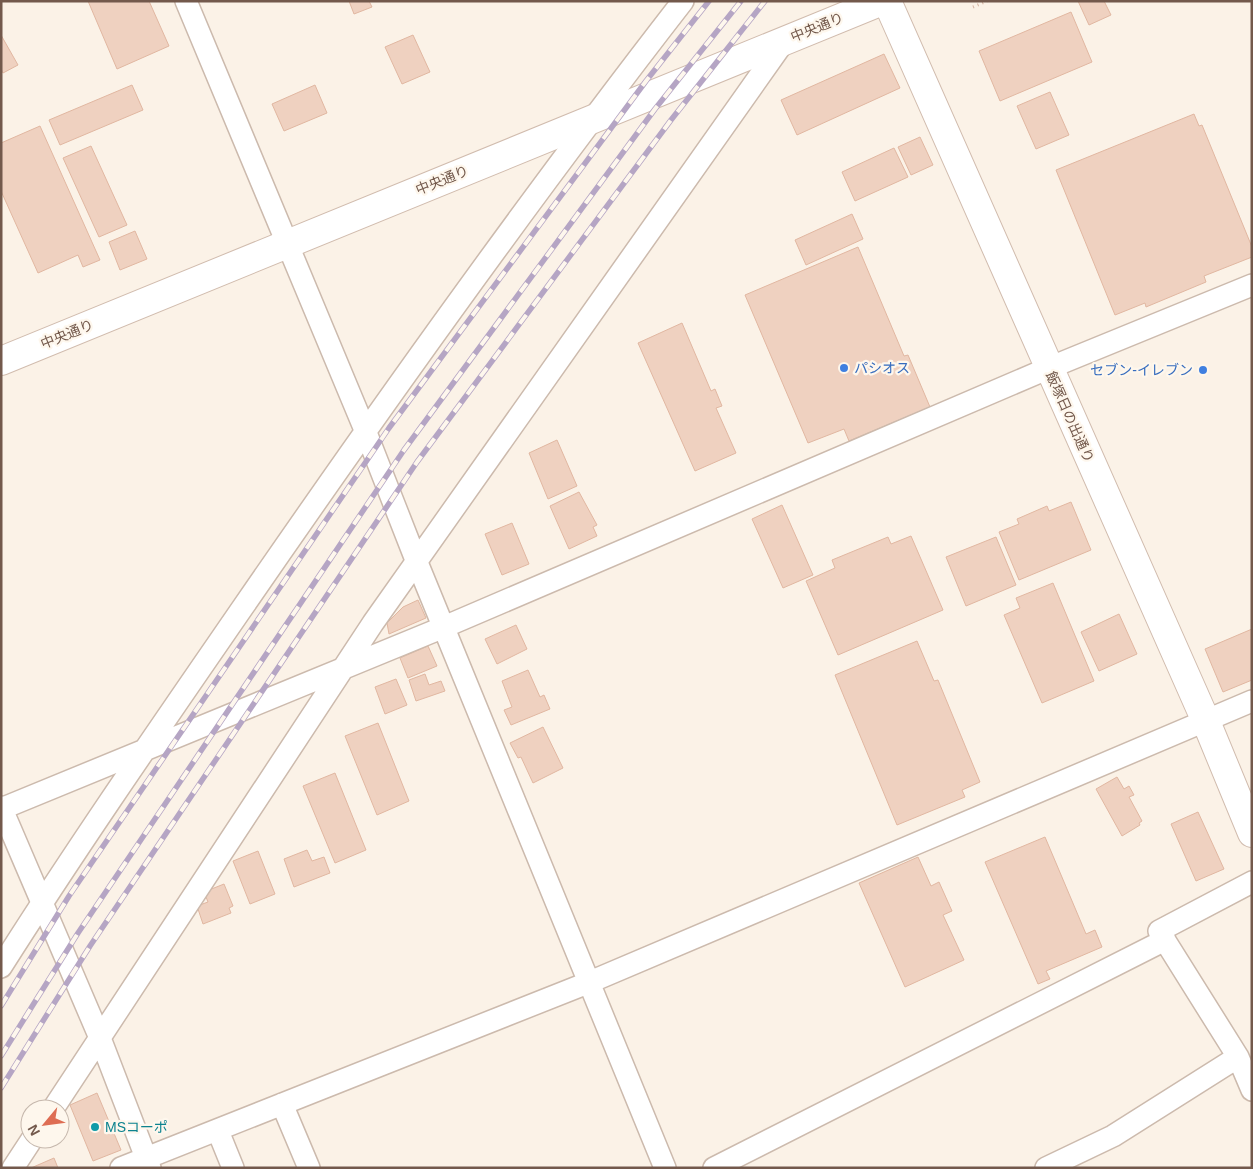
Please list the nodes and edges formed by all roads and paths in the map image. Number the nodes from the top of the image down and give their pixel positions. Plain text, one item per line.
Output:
1 (186, 1) edge
2 (683, 1) edge
3 (882, 1) edge
4 (887, 1) edge
5 (987, 1) edge
6 (973, 7) dead end
7 (785, 40) junction
8 (591, 120) junction
9 (288, 242) junction
10 (1252, 285) edge
11 (1, 360) edge
12 (1049, 368) junction
13 (365, 430) junction
14 (416, 560) junction
15 (444, 627) junction
16 (342, 669) junction
17 (1252, 701) edge
18 (1205, 719) junction
19 (144, 751) junction
20 (1, 808) edge
21 (1252, 833) edge
22 (1252, 882) edge
23 (43, 901) junction
24 (1165, 940) junction
25 (1, 967) edge
26 (590, 982) junction
27 (100, 1038) junction
28 (1238, 1057) junction
29 (1252, 1090) edge
30 (59, 1099) edge
31 (282, 1104) junction
32 (218, 1131) junction
33 (25, 1149) edge
34 (148, 1162) edge
35 (13, 1168) edge
36 (121, 1168) edge
37 (233, 1168) edge
38 (309, 1168) edge
39 (665, 1168) edge
40 (714, 1168) edge
41 (1046, 1168) edge

1 - 9 street
2 - 8 street
3 - 7 street, 中央通り
4 - 12 street, 飯塚日の出通り
5 - 6 path
7 - 8 street, 中央通り
7 - 14 street
8 - 9 street, 中央通り
8 - 13 street
9 - 11 street, 中央通り
9 - 13 street
10 - 12 street
12 - 15 street
12 - 18 street, 飯塚日の出通り
13 - 14 street
13 - 19 street
14 - 15 street
14 - 16 street
15 - 16 street
15 - 26 street
16 - 19 street
16 - 27 street
17 - 18 street
18 - 21 street, 飯塚日の出通り
18 - 26 street
19 - 20 street
19 - 23 street
20 - 23 street
22 - 24 street
23 - 25 street
23 - 27 street
24 - 28 street
24 - 40 street
26 - 31 street
26 - 39 street
27 - 30 street
27 - 34 street
28 - 29 street
28 - 41 street
31 - 32 street
31 - 38 street
32 - 34 street
32 - 37 street
33 - 35 street
34 - 36 street

